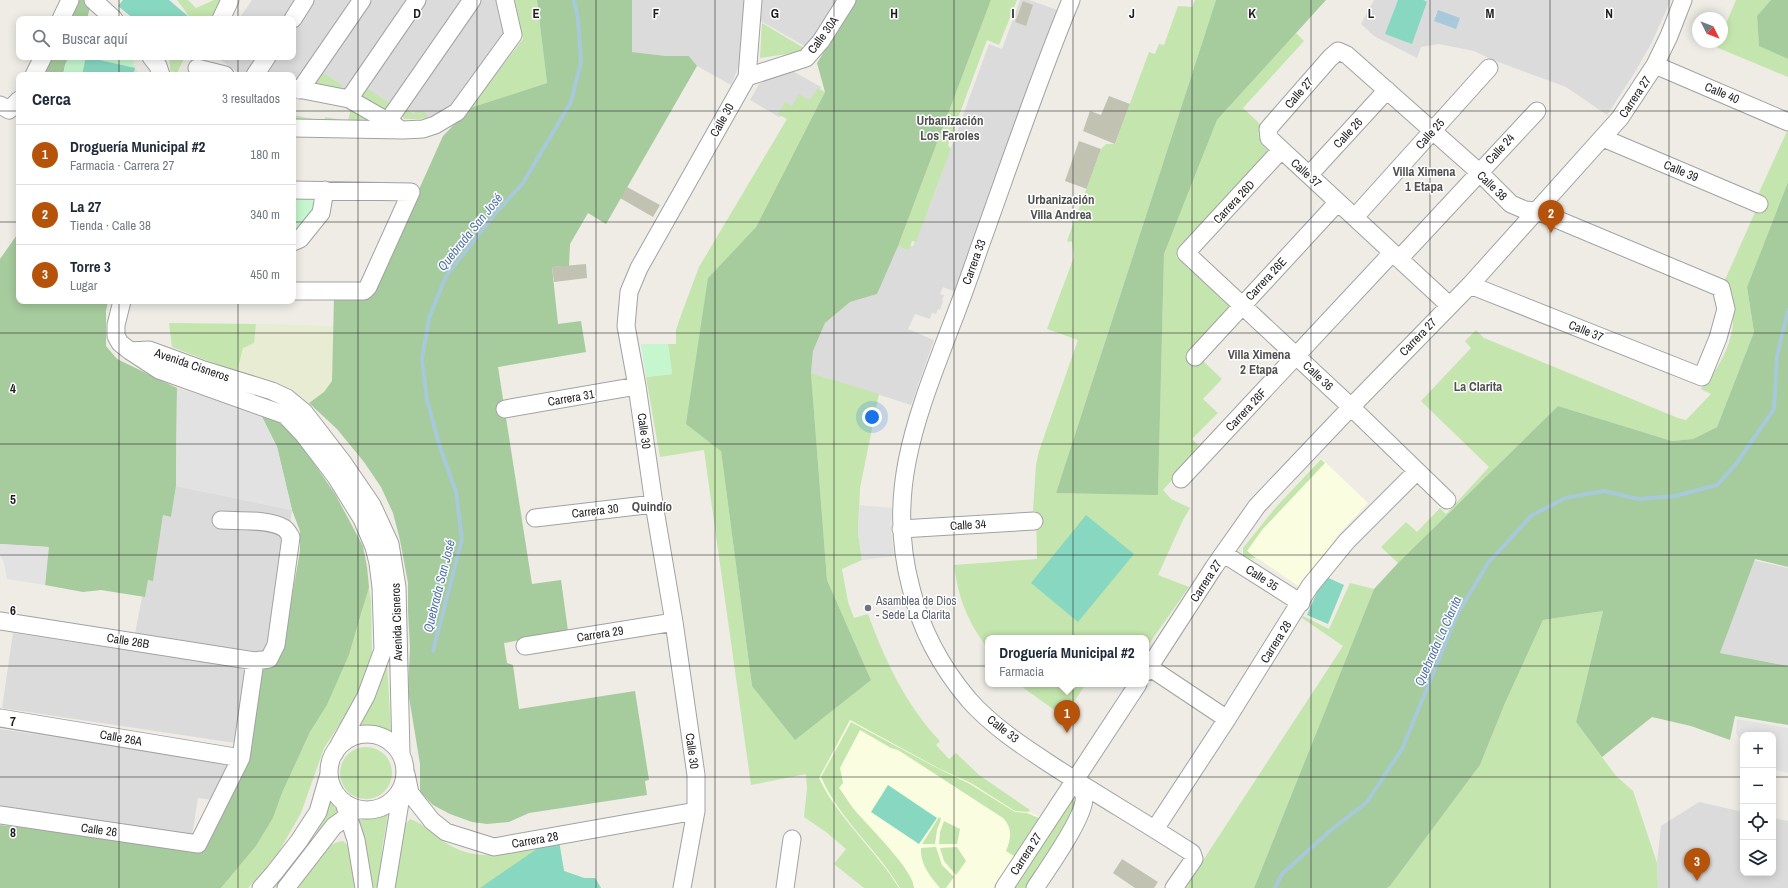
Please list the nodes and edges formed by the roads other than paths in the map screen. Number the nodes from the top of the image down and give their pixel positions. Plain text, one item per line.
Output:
1 (70, 0) edge
2 (93, 0) edge
3 (230, 0) edge
4 (305, 0) edge
5 (362, 0) edge
6 (472, 0) edge
7 (505, 0) edge
8 (753, 0) edge
9 (847, 0) edge
10 (1071, 0) edge
11 (1683, 0) edge
12 (410, 2) edge
13 (62, 16) edge
14 (111, 16) edge
15 (222, 16) edge
16 (295, 16) edge
17 (1338, 51) joint
18 (42, 60) edge
19 (153, 60) edge
20 (265, 60) edge
21 (1656, 65) junction
22 (198, 67) edge
23 (1489, 68) dead end
24 (36, 72) edge
25 (160, 72) edge
26 (215, 72) edge
27 (257, 72) edge
28 (747, 77) junction
29 (296, 89) edge
30 (1387, 90) junction
31 (349, 99) junction
32 (16, 103) edge
33 (0, 105) edge
34 (1537, 111) dead end
35 (388, 121) junction
36 (1788, 122) edge
37 (296, 128) edge
38 (403, 130) junction
39 (1433, 131) junction
40 (1269, 138) joint
41 (1603, 138) junction
42 (1281, 150) junction
43 (1479, 172) junction
44 (1309, 175) junction
45 (296, 190) edge
46 (325, 190) junction
47 (1338, 202) junction
48 (1758, 204) dead end
49 (1537, 211) junction
50 (1355, 217) junction
51 (296, 241) edge
52 (1186, 253) joint
53 (1396, 256) junction
54 (1470, 285) junction
55 (296, 291) edge
56 (121, 304) edge
57 (1242, 305) junction
58 (1449, 305) junction
59 (130, 351) junction
60 (1296, 356) junction
61 (1195, 357) dead end
62 (1702, 377) joint
63 (637, 386) junction
64 (1351, 407) junction
65 (505, 409) dead end
66 (1417, 471) junction
67 (1181, 479) dead end
68 (1448, 500) dead end
69 (654, 504) junction
70 (535, 518) dead end
71 (221, 520) dead end
72 (1034, 521) dead end
73 (901, 529) junction
74 (1224, 554) junction
75 (1301, 603) junction
76 (0, 621) edge
77 (674, 622) junction
78 (525, 646) dead end
79 (255, 661) junction
80 (1149, 667) edge
81 (1149, 670) edge
82 (1136, 687) edge
83 (0, 718) edge
84 (1227, 719) junction
85 (334, 754) junction
86 (401, 754) junction
87 (242, 758) junction
88 (329, 772) junction
89 (404, 780) junction
90 (1074, 780) junction
91 (381, 808) junction
92 (350, 809) junction
93 (696, 810) junction
94 (0, 815) edge
95 (400, 816) junction
96 (432, 821) junction
97 (1154, 829) junction
98 (792, 839) dead end
99 (356, 840) junction
100 (322, 841) junction
101 (261, 888) edge
102 (286, 888) edge
103 (364, 888) edge
104 (386, 888) edge
105 (682, 888) edge
106 (785, 888) edge
107 (1004, 888) edge
108 (1035, 888) edge
109 (1174, 888) edge

1 - 13 street
2 - 14 street
3 - 15 street
4 - 16 street
5 - 29 street
6 - 35 street
7 - 38 street
8 - 28 street, Calle 30
9 - 28 street, Calle 30A
10 - 73 street, Carrera 33
11 - 21 street, Carrera 27
12 - 31 street
17 - 30 street, Calle 38
17 - 40 street, Calle 27
18 - 24 street
19 - 25 street
20 - 27 street
21 - 36 street, Calle 40
21 - 41 street, Carrera 27
22 - 26 street
23 - 39 street, Calle 25
28 - 63 street, Calle 30
29 - 31 street
30 - 39 street, Calle 38
30 - 44 street, Calle 26
31 - 35 street
32 - 33 street
34 - 43 street, Calle 24
35 - 38 street
37 - 38 street
39 - 43 street, Calle 38
39 - 50 street, Calle 25
40 - 42 street, Calle 37
41 - 48 street, Calle 39
41 - 49 street, Carrera 27
42 - 44 street, Calle 37
42 - 52 street, Carrera 26D
43 - 49 street, Calle 38
43 - 53 street, Calle 24
44 - 47 street, Calle 37
45 - 46 street
46 - 51 street
46 - 55 street
47 - 50 street, Calle 37
47 - 57 street, Carrera 26E
49 - 54 street, Carrera 27
49 - 62 street, Calle 38
50 - 53 street, Calle 37
52 - 57 street, Calle 36
53 - 58 street, Calle 37
53 - 60 street, Carrera 26F
54 - 58 street, Carrera 27
54 - 62 street, Calle 37
56 - 59 street
57 - 60 street, Calle 36
57 - 61 street, Carrera 26E
58 - 64 street, Carrera 27
59 - 85 street, Avenida Cisneros
59 - 86 street, Avenida Cisneros
60 - 64 street, Calle 36
60 - 67 street, Carrera 26F
63 - 65 street, Carrera 31
63 - 69 street, Calle 30
64 - 66 street, Calle 36
64 - 74 street, Carrera 27
66 - 68 street, Calle 36
66 - 75 street, Carrera 28
69 - 70 street, Carrera 30
69 - 77 street, Calle 30
71 - 79 street
72 - 73 street, Calle 34
73 - 90 street, Calle 33
74 - 75 street, Calle 35
74 - 80 street, Carrera 27
75 - 84 street, Carrera 28
76 - 79 street, Calle 26B
77 - 78 street, Carrera 29
77 - 93 street, Calle 30
79 - 87 street
81 - 84 street
82 - 90 street, Carrera 27
83 - 87 street, Calle 26A
84 - 97 street, Carrera 28
85 - 86 street
85 - 88 street
86 - 89 street
87 - 94 street, Calle 26
88 - 92 street
88 - 101 street
89 - 91 street
89 - 95 street
89 - 96 street, Carrera 28
90 - 97 street, Calle 33
90 - 107 street, Carrera 27
90 - 108 street
91 - 92 street
91 - 95 street
92 - 99 street
92 - 100 street
93 - 96 street, Carrera 28
93 - 105 street, Calle 30
95 - 96 street
95 - 104 street
97 - 109 street, Calle 33
98 - 106 street
99 - 100 street
99 - 103 street
100 - 102 street

